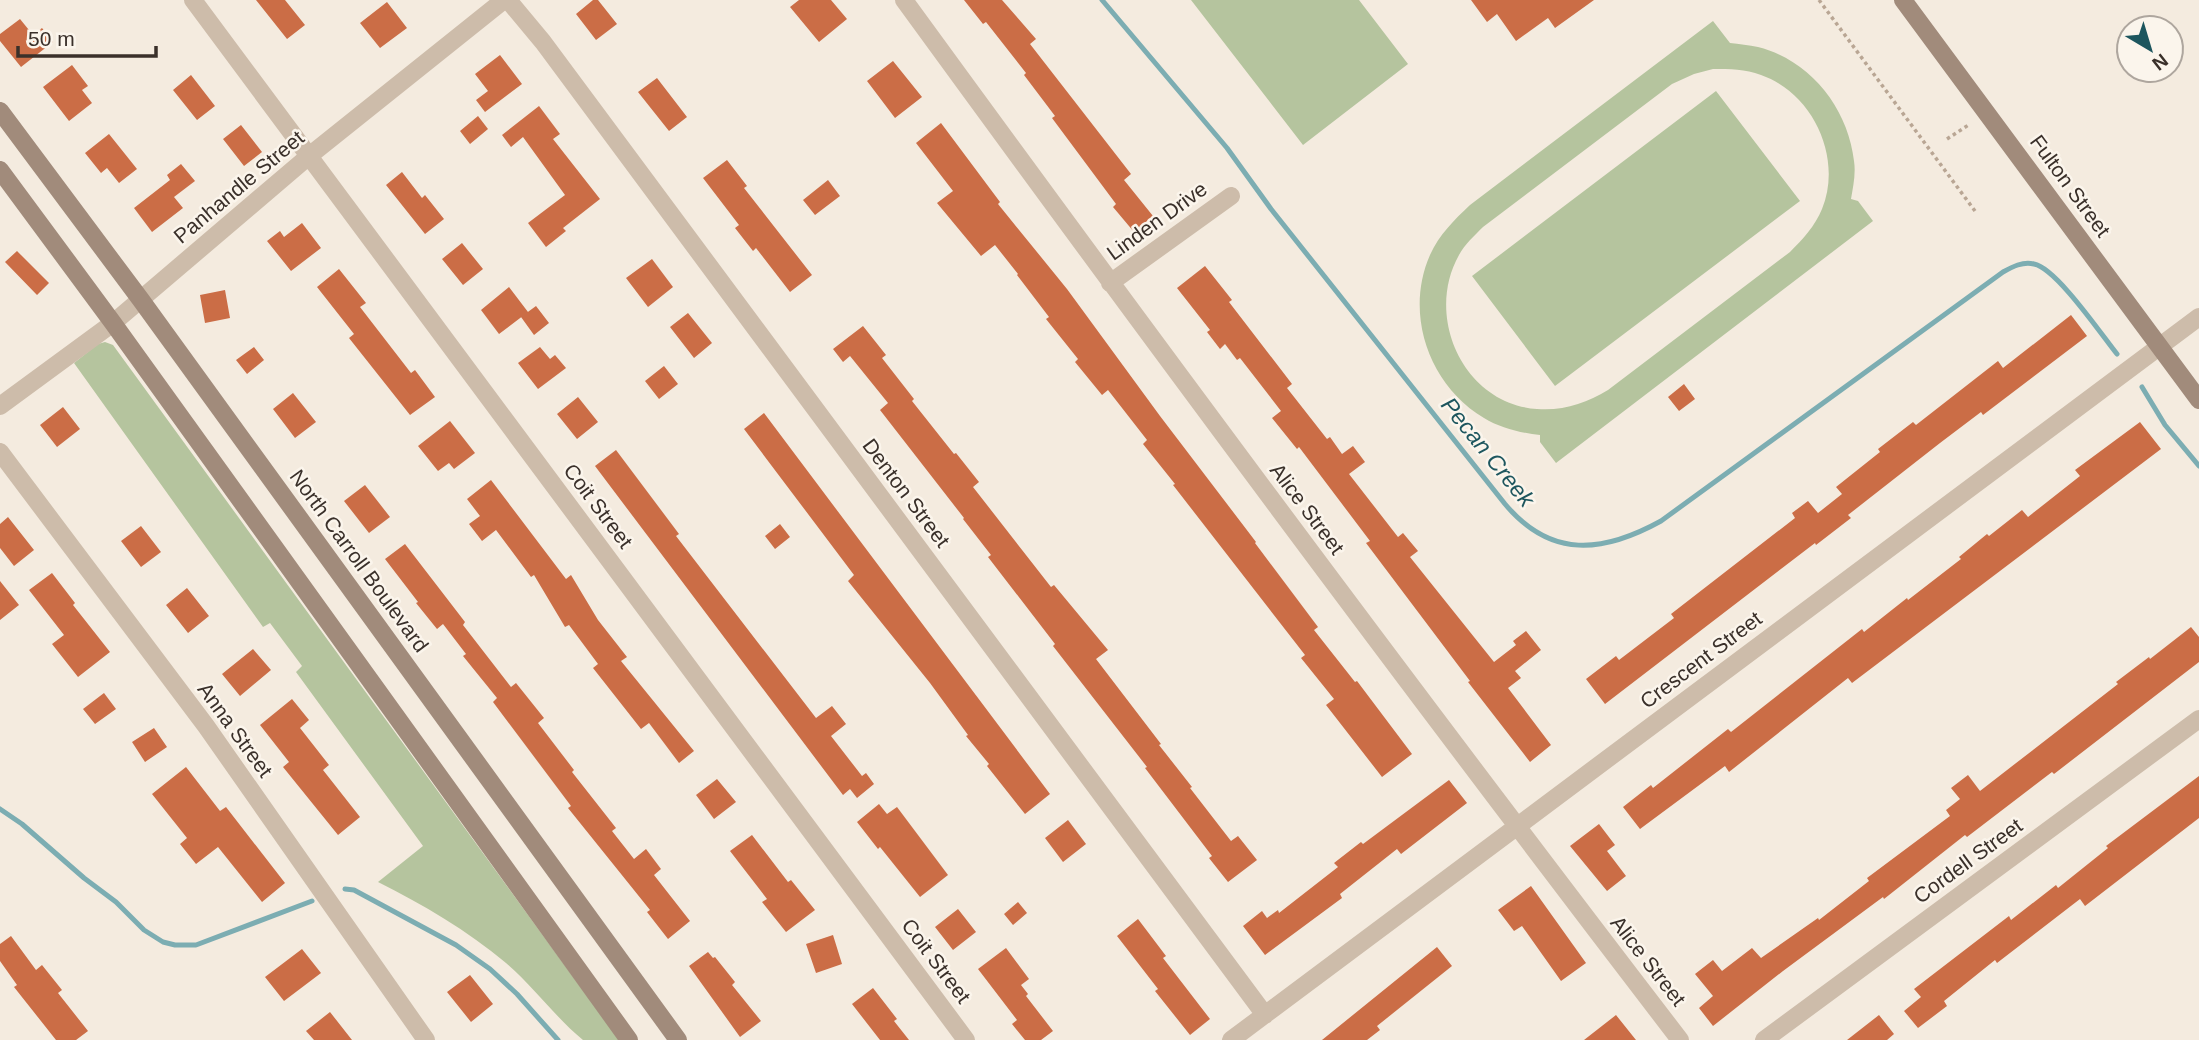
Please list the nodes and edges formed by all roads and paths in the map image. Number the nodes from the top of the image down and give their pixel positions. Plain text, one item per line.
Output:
1 (193, 0) edge
2 (506, 0) edge
3 (904, 0) edge
4 (1819, 0) edge
5 (1903, 0) edge
6 (0, 111) edge
7 (1970, 124) dead end
8 (1947, 139) dead end
9 (309, 156) junction
10 (0, 170) edge
11 (1231, 196) dead end
12 (1975, 211) dead end
13 (1110, 283) junction
14 (141, 300) junction
15 (2199, 317) edge
16 (113, 323) junction
17 (2159, 346) junction
18 (2199, 400) edge
19 (0, 406) edge
20 (0, 452) edge
21 (2199, 719) edge
22 (1516, 826) junction
23 (1265, 1015) junction
24 (426, 1040) edge
25 (629, 1040) edge
26 (678, 1040) edge
27 (966, 1040) edge
28 (1231, 1040) edge
29 (1680, 1040) edge
30 (1764, 1040) edge

1 - 9 street, Coit Street
2 - 9 street, Panhandle Street
2 - 23 street, Denton Street
3 - 13 street, Alice Street
4 - 12 path
5 - 17 main road, Fulton Street
6 - 14 main road, North Carroll Boulevard
7 - 8 path
9 - 14 street, Panhandle Street
9 - 27 street, Coit Street
10 - 16 main road
11 - 13 street, Linden Drive
13 - 22 street, Alice Street
14 - 16 street, Panhandle Street
14 - 26 main road, North Carroll Boulevard
15 - 17 street, Crescent Street
16 - 19 street, Panhandle Street
16 - 25 main road
17 - 18 main road, Fulton Street
17 - 22 street, Crescent Street
20 - 24 street, Anna Street
21 - 30 street, Cordell Street
22 - 23 street, Crescent Street
22 - 29 street, Alice Street
23 - 28 street, Crescent Street

